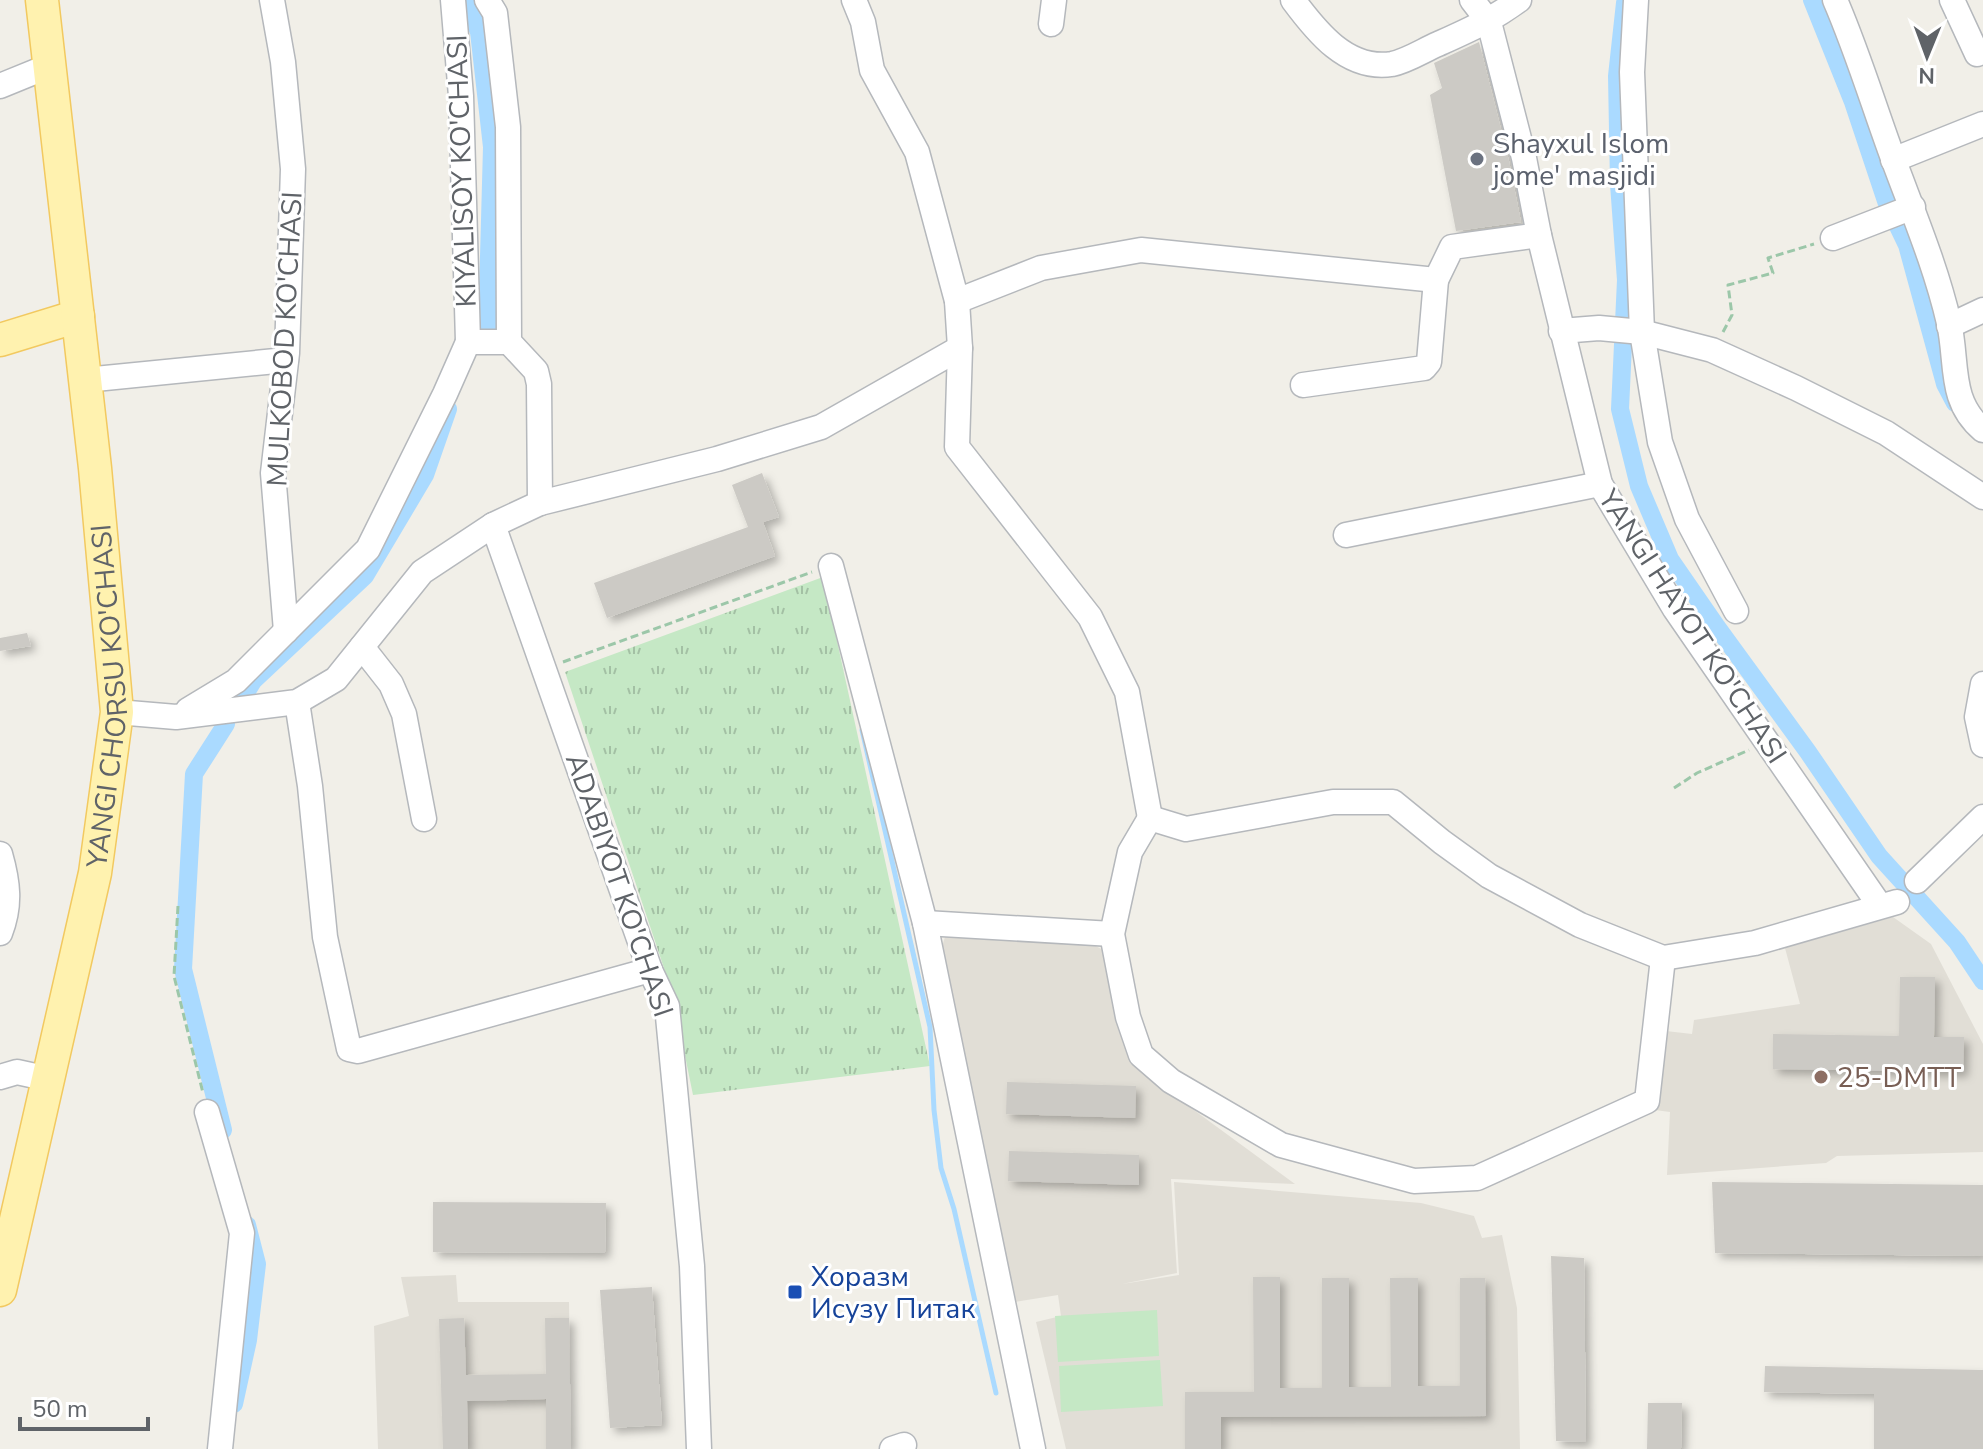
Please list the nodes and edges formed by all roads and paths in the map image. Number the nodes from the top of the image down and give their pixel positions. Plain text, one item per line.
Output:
1 (42, 0) edge
2 (272, 0) edge
3 (453, 0) edge
4 (487, 0) edge
5 (854, 0) edge
6 (1293, 0) edge
7 (1472, 0) edge
8 (1519, 0) edge
9 (1636, 0) edge
10 (1835, 0) edge
11 (1952, 0) edge
12 (1489, 22) junction
13 (1977, 54) dead end
14 (49, 66) junction
15 (0, 86) edge
16 (1983, 124) edge
17 (1893, 160) junction
18 (1913, 207) junction
19 (1539, 235) junction
20 (1833, 238) joint
21 (1436, 280) junction
22 (957, 301) junction
23 (1983, 310) edge
24 (78, 316) junction
25 (1949, 326) junction
26 (1561, 331) junction
27 (1642, 332) junction
28 (0, 340) edge
29 (468, 342) junction
30 (509, 342) junction
31 (960, 348) junction
32 (1712, 350) junction
33 (286, 360) junction
34 (85, 380) junction
35 (1303, 385) dead end
36 (1983, 430) edge
37 (1600, 484) junction
38 (1983, 497) edge
39 (540, 503) junction
40 (493, 525) junction
41 (1346, 535) dead end
42 (831, 566) joint
43 (1736, 611) dead end
44 (286, 631) junction
45 (362, 647) junction
46 (545, 669) junction
47 (1983, 684) edge
48 (297, 702) junction
49 (117, 712) junction
50 (176, 717) junction
51 (1767, 742) junction
52 (1983, 745) edge
53 (1674, 788) dead end
54 (1983, 817) edge
55 (1150, 818) junction
56 (424, 819) dead end
57 (0, 854) edge
58 (1917, 881) dead end
59 (178, 906) dead end
60 (925, 923) junction
61 (0, 933) edge
62 (1112, 934) junction
63 (1663, 958) junction
64 (650, 970) junction
65 (6, 1069) edge
66 (49, 1079) junction
67 (207, 1112) joint
68 (0, 1290) edge
69 (220, 1449) edge
70 (699, 1449) edge
71 (1033, 1449) edge

1 - 14 main road, YANGI CHORSU KO'CHASI
2 - 33 street, MULKOBOD KO'CHASI
3 - 29 street, KIYALISOY KO'CHASI
4 - 30 street, KIYALISOY KO'CHASI
5 - 22 street
6 - 12 street
7 - 12 street, YANGI HAYOT KO'CHASI
8 - 12 street
9 - 27 street
10 - 17 street
11 - 13 street
12 - 19 street, YANGI HAYOT KO'CHASI
14 - 15 street
14 - 24 main road, YANGI CHORSU KO'CHASI
16 - 17 street
17 - 18 street
18 - 20 street
18 - 25 street
19 - 21 street
19 - 26 street, YANGI HAYOT KO'CHASI
20 - 32 path
21 - 22 street
21 - 35 street
22 - 31 street
23 - 25 street
24 - 28 main road
24 - 34 main road, YANGI CHORSU KO'CHASI
25 - 36 street
26 - 27 street
26 - 37 street, YANGI HAYOT KO'CHASI
27 - 32 street
27 - 43 street
29 - 30 street, KIYALISOY KO'CHASI
29 - 44 street, KIYALISOY KO'CHASI
30 - 39 street
31 - 39 street
31 - 55 street
32 - 38 street
33 - 34 street
33 - 44 street, MULKOBOD KO'CHASI
34 - 49 main road, YANGI CHORSU KO'CHASI
37 - 41 street
37 - 51 street, YANGI HAYOT KO'CHASI
39 - 40 street
40 - 45 street
40 - 46 street, ADABIYOT KO'CHASI
42 - 46 path
42 - 60 street
44 - 50 street, KIYALISOY KO'CHASI
45 - 48 street
45 - 56 street
46 - 64 street, ADABIYOT KO'CHASI
47 - 52 street
48 - 50 street
48 - 64 street
49 - 50 street
49 - 66 main road, YANGI CHORSU KO'CHASI
51 - 53 path
51 - 63 street, YANGI HAYOT KO'CHASI
54 - 58 street
55 - 62 street
55 - 63 street
57 - 61 street
59 - 67 path
60 - 62 street
60 - 71 street
62 - 63 street
64 - 70 street, ADABIYOT KO'CHASI
65 - 66 street
66 - 68 main road, YANGI CHORSU KO'CHASI
67 - 69 street

